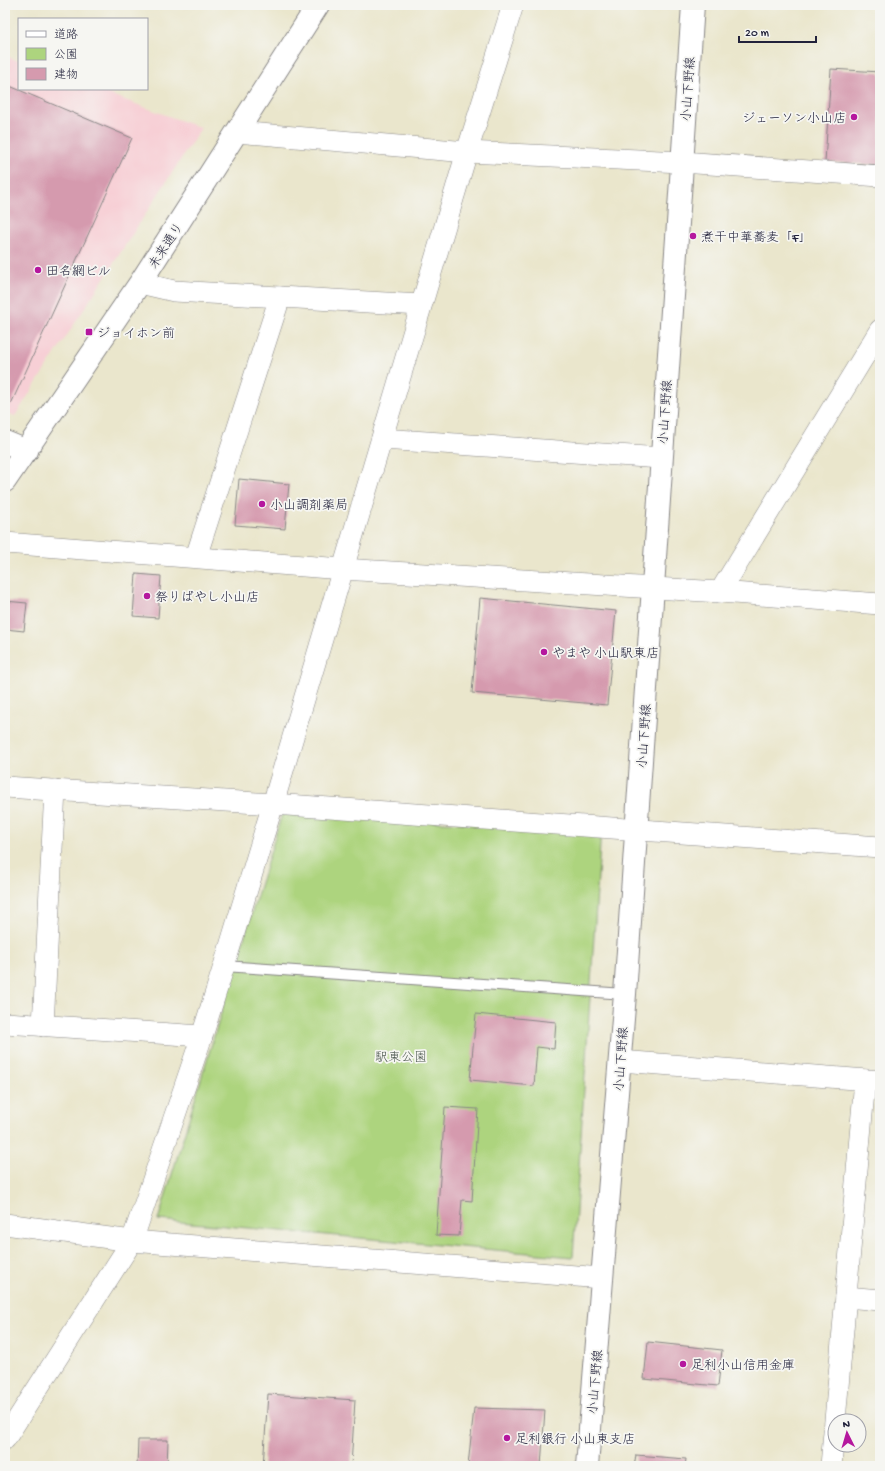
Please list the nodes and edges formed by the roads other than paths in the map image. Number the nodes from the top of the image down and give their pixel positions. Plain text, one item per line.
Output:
1 (318, 5) edge
2 (513, 5) edge
3 (693, 5) edge
4 (237, 132) junction
5 (467, 152) junction
6 (682, 162) junction
7 (880, 176) edge
8 (140, 283) junction
9 (280, 297) junction
10 (421, 306) junction
11 (880, 330) edge
12 (382, 439) junction
13 (5, 442) edge
14 (27, 451) junction
15 (661, 458) junction
16 (5, 482) edge
17 (5, 543) edge
18 (196, 558) junction
19 (342, 569) junction
20 (652, 589) junction
21 (720, 592) junction
22 (880, 604) edge
23 (5, 787) edge
24 (56, 790) junction
25 (273, 804) junction
26 (637, 829) junction
27 (880, 847) edge
28 (224, 966) junction
29 (625, 994) junction
30 (5, 1023) edge
31 (43, 1026) junction
32 (202, 1036) junction
33 (620, 1061) junction
34 (872, 1081) edge
35 (5, 1224) edge
36 (132, 1241) junction
37 (602, 1278) junction
38 (846, 1297) junction
39 (880, 1300) edge
40 (5, 1439) edge
41 (587, 1466) edge
42 (831, 1466) edge

1 - 4 main road, 未来通り
2 - 5 street
3 - 6 main road, 小山下野線
4 - 5 street
4 - 8 main road, 未来通り
5 - 6 street
5 - 10 street
6 - 7 street
6 - 15 main road, 小山下野線
8 - 9 street
8 - 14 main road, 未来通り
9 - 10 street
9 - 18 street
10 - 12 street
11 - 21 street
12 - 15 street
12 - 19 street
13 - 14 main road
14 - 16 main road, 未来通り
15 - 20 main road, 小山下野線
17 - 18 street
18 - 19 street
19 - 20 street
19 - 25 street
20 - 21 street
20 - 26 main road, 小山下野線
21 - 22 street
23 - 24 street
24 - 25 street
24 - 31 street
25 - 26 street
25 - 28 street
26 - 27 street
26 - 29 main road, 小山下野線
28 - 29 lane
28 - 32 street
29 - 33 main road, 小山下野線
30 - 31 street
31 - 32 street
32 - 36 street
33 - 34 street
33 - 37 main road, 小山下野線
34 - 38 street
35 - 36 street
36 - 37 street
36 - 40 street
37 - 41 main road, 小山下野線
38 - 39 street
38 - 42 street

